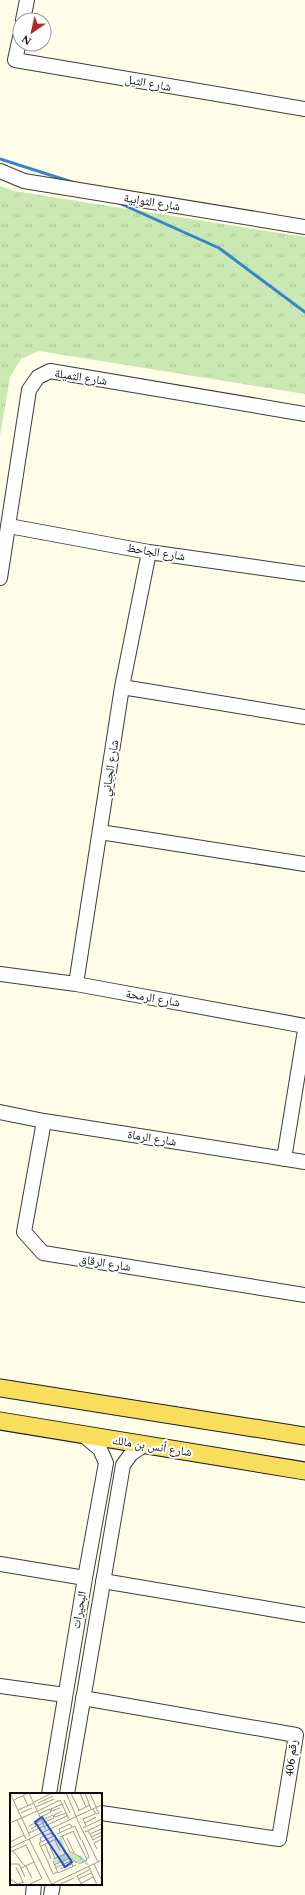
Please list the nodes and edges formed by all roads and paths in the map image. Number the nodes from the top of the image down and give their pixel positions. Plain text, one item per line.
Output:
1 (28, 0) edge
2 (25, 12) edge
3 (17, 52) edge
4 (305, 109) edge
5 (0, 171) edge
6 (305, 227) edge
7 (305, 414) edge
8 (9, 526) junction
9 (149, 552) junction
10 (305, 574) edge
11 (0, 578) edge
12 (122, 687) junction
13 (305, 717) edge
14 (100, 832) junction
15 (305, 864) edge
16 (0, 974) edge
17 (76, 984) junction
18 (305, 1026) edge
19 (305, 1030) edge
20 (0, 1112) edge
21 (44, 1121) junction
22 (284, 1159) junction
23 (305, 1162) edge
24 (305, 1295) edge
25 (0, 1388) edge
26 (0, 1421) edge
27 (83, 1435) junction
28 (305, 1436) edge
29 (144, 1445) junction
30 (305, 1471) edge
31 (101, 1486) junction
32 (118, 1492) junction
33 (0, 1564) edge
34 (85, 1578) junction
35 (103, 1581) junction
36 (305, 1615) edge
37 (0, 1686) edge
38 (65, 1695) junction
39 (83, 1698) junction
40 (49, 1793) edge
41 (67, 1793) edge
42 (102, 1814) edge
43 (34, 1885) edge
44 (53, 1885) edge
45 (33, 1895) edge
46 (51, 1895) edge

1 - 2 street
3 - 4 street, شارع الثيل
5 - 6 street, شارع الثوابية
7 - 8 street, شارع الثميلة
8 - 9 street, شارع الجاحظ
8 - 11 street, شارع الثميلة
9 - 10 street, شارع الجاحظ
9 - 12 street, شارع الجباني
12 - 13 street
12 - 14 street, شارع الجباني
14 - 15 street
14 - 17 street, شارع الجباني
16 - 17 street, شارع الرمحة
17 - 18 street, شارع الرمحة
19 - 22 street
20 - 21 street, شارع الرماة
21 - 22 street, شارع الرماة
21 - 24 street, شارع الرقاق
22 - 23 street, شارع الرماة
25 - 28 main road
26 - 27 main road, شارع أنس بن مالك
27 - 29 main road, شارع أنس بن مالك
27 - 31 street, البحيرات
29 - 30 main road, شارع أنس بن مالك
29 - 32 street, البحيرات
31 - 32 street
31 - 34 street, البحيرات
32 - 35 street, البحيرات
33 - 34 street
34 - 38 street, البحيرات
35 - 36 street
35 - 39 street, البحيرات
37 - 38 street
38 - 40 street, البحيرات
39 - 41 street, البحيرات
39 - 42 street, رقم 406
43 - 45 street
44 - 46 street

